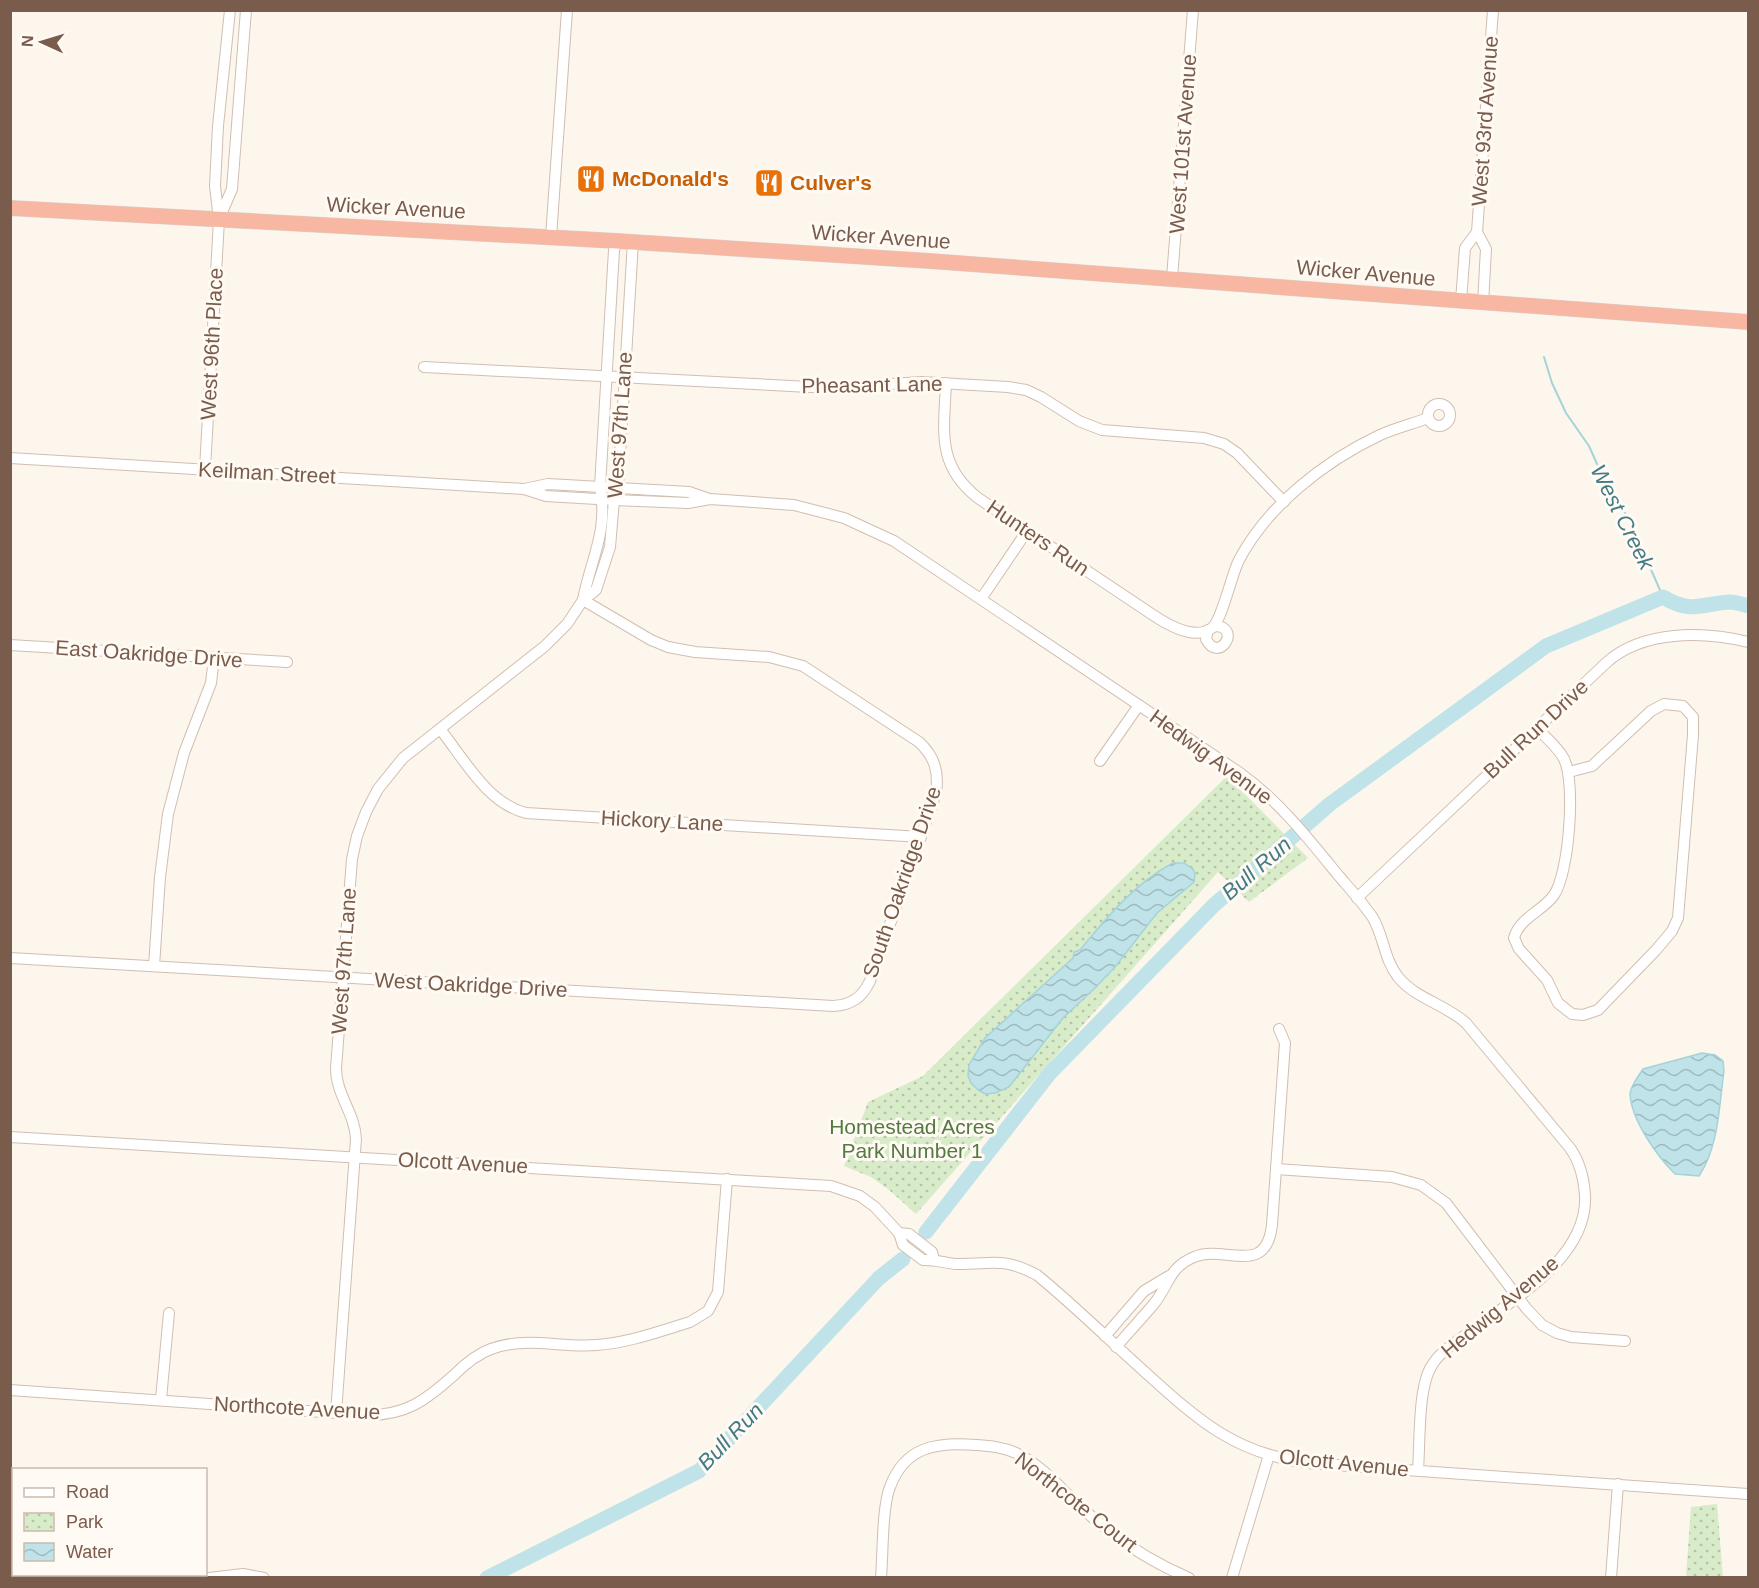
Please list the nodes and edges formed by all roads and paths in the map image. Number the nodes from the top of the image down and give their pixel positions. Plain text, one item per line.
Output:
1 (230, 10) edge
2 (246, 10) edge
3 (567, 10) edge
4 (1193, 10) edge
5 (1493, 10) edge
6 (10, 208) edge
7 (219, 220) junction
8 (1477, 232) junction
9 (552, 237) junction
10 (625, 242) junction
11 (1172, 278) junction
12 (1461, 301) junction
13 (1483, 303) junction
14 (1749, 322) edge
15 (424, 367) dead end
16 (607, 375) junction
17 (624, 376) junction
18 (946, 383) junction
19 (1428, 418) dead end
20 (10, 458) edge
21 (205, 469) junction
22 (600, 487) junction
23 (524, 489) junction
24 (618, 489) junction
25 (608, 500) junction
26 (710, 500) junction
27 (1284, 502) junction
28 (1027, 531) junction
29 (981, 599) junction
30 (583, 600) junction
31 (1749, 642) edge
32 (10, 645) edge
33 (214, 658) junction
34 (287, 662) dead end
35 (1139, 705) junction
36 (1537, 728) junction
37 (440, 729) junction
38 (1100, 761) dead end
39 (1569, 772) junction
40 (921, 837) junction
41 (1357, 898) junction
42 (10, 958) edge
43 (154, 966) junction
44 (342, 977) junction
45 (859, 998) joint
46 (1279, 1029) dead end
47 (10, 1137) edge
48 (355, 1157) junction
49 (1276, 1169) junction
50 (727, 1179) junction
51 (1169, 1276) junction
52 (1517, 1296) junction
53 (169, 1313) dead end
54 (1104, 1336) junction
55 (1625, 1341) dead end
56 (1116, 1347) junction
57 (10, 1390) edge
58 (161, 1399) junction
59 (336, 1413) junction
60 (1269, 1455) junction
61 (1418, 1470) junction
62 (1618, 1484) junction
63 (1749, 1494) edge
64 (209, 1578) edge
65 (264, 1578) edge
66 (881, 1578) edge
67 (1189, 1578) edge
68 (1232, 1578) edge
69 (1611, 1578) edge

1 - 7 street, West 96th Place
2 - 7 street, West 96th Place
3 - 9 street
4 - 11 street, West 101st Avenue
5 - 8 street, West 93rd Avenue
6 - 7 highway, Wicker Avenue
7 - 9 highway, Wicker Avenue
7 - 21 street, West 96th Place
8 - 12 street, West 93rd Avenue
8 - 13 street, West 93rd Avenue
9 - 10 highway, Wicker Avenue
10 - 11 highway, Wicker Avenue
10 - 16 street, West 97th Lane
10 - 17 street, West 97th Lane
11 - 12 highway, Wicker Avenue
12 - 13 highway, Wicker Avenue
13 - 14 highway, Wicker Avenue
15 - 16 street, Pheasant Lane
16 - 17 street, Pheasant Lane
16 - 22 street, West 97th Lane
17 - 18 street, Pheasant Lane
17 - 24 street, West 97th Lane
18 - 27 street, Pheasant Lane
18 - 28 street, Hunters Run
19 - 27 street
20 - 21 street, Keilman Street
21 - 23 street, Keilman Street
22 - 23 street, Keilman Street
22 - 24 street, Keilman Street
22 - 25 street, West 97th Lane
23 - 25 street, Keilman Street
24 - 25 street, West 97th Lane
24 - 26 street, Hedwig Avenue
25 - 26 street, Hedwig Avenue
25 - 30 street, West 97th Lane
26 - 29 street, Hedwig Avenue
27 - 28 street, Hunters Run
28 - 29 street
29 - 35 street, Hedwig Avenue
30 - 37 street, West 97th Lane
30 - 40 street, South Oakridge Drive
31 - 36 street, Bull Run Drive
32 - 33 street, East Oakridge Drive
33 - 34 street, East Oakridge Drive
33 - 43 street
35 - 38 street
35 - 41 street, Hedwig Avenue
36 - 39 street
36 - 41 street, Bull Run Drive
37 - 40 street, Hickory Lane
37 - 44 street, West 97th Lane
39 - 39 street
40 - 45 street, South Oakridge Drive
41 - 52 street, Hedwig Avenue
42 - 43 street, West Oakridge Drive
43 - 44 street, West Oakridge Drive
44 - 45 street, West Oakridge Drive
44 - 48 street, West 97th Lane
46 - 49 street
47 - 48 street, Olcott Avenue
48 - 50 street, Olcott Avenue
48 - 59 street, West 97th Lane
49 - 51 street
49 - 52 street
50 - 54 street, Olcott Avenue
50 - 59 street, Northcote Avenue
51 - 54 street
51 - 56 street
52 - 55 street
52 - 61 street, Hedwig Avenue
53 - 58 street
54 - 56 street, Olcott Avenue
56 - 60 street, Olcott Avenue
57 - 58 street, Northcote Avenue
58 - 59 street, Northcote Avenue
60 - 61 street, Olcott Avenue
60 - 68 street
61 - 62 street, Olcott Avenue
62 - 63 street, Olcott Avenue
62 - 69 street
64 - 65 street
66 - 67 street, Northcote Court

